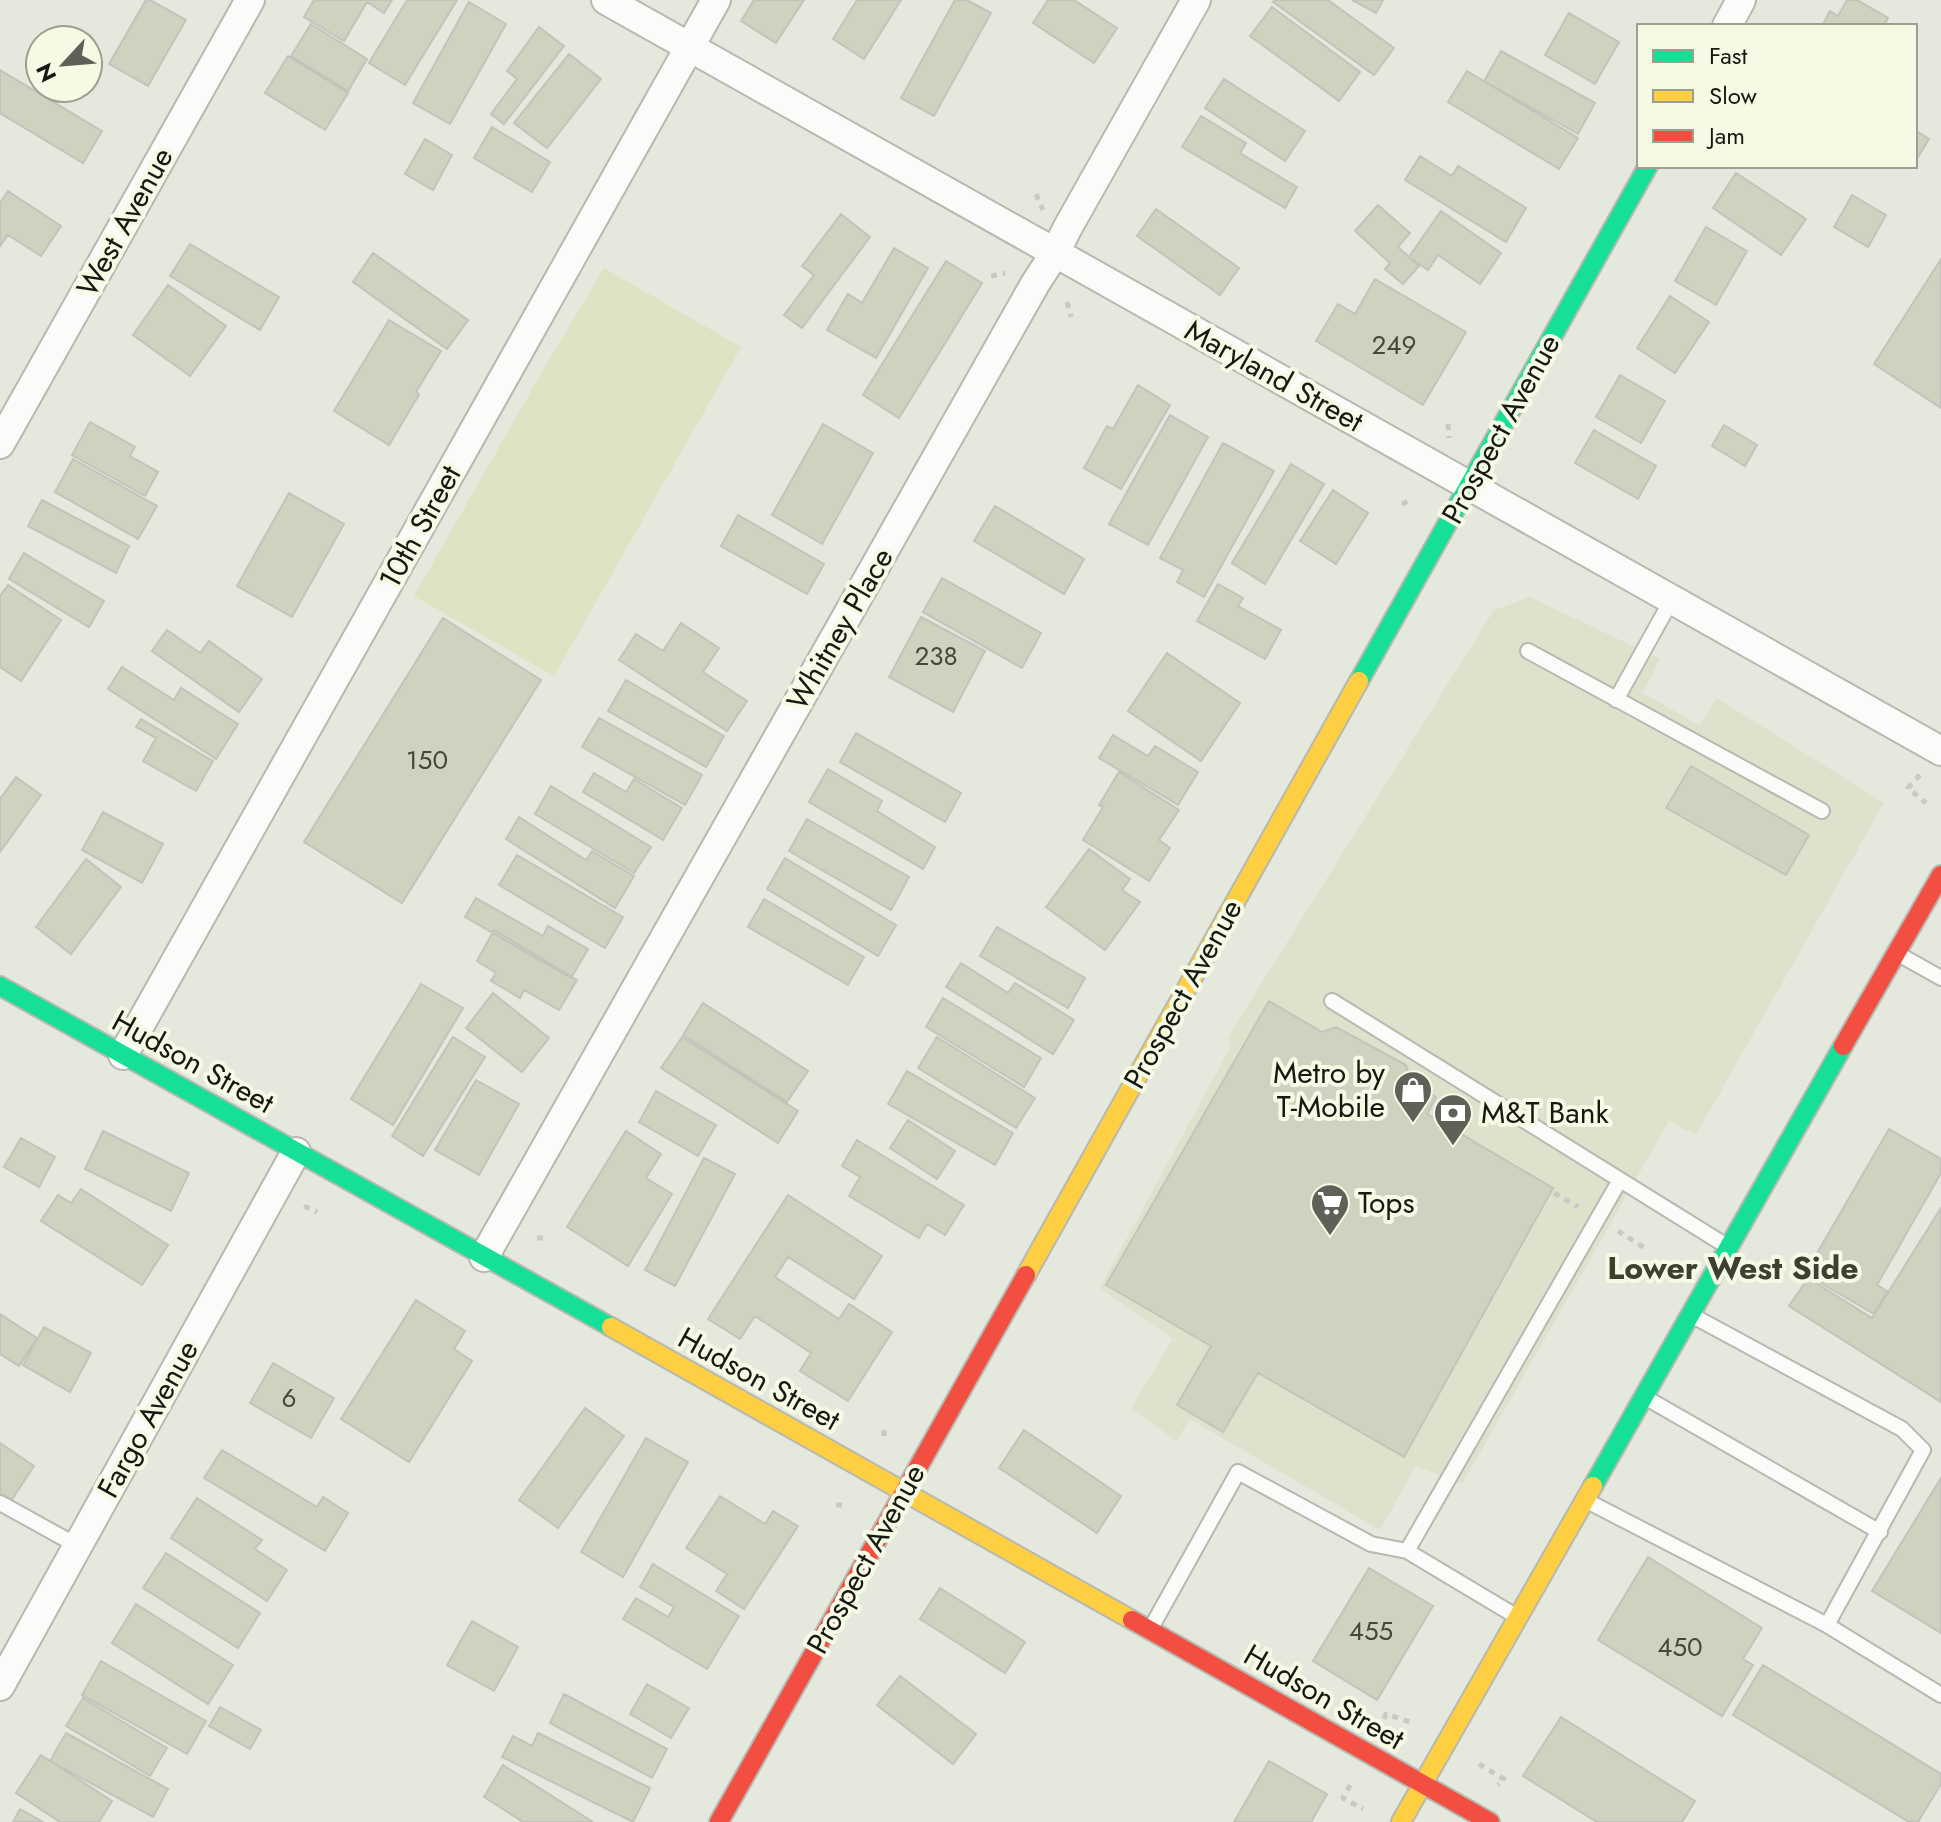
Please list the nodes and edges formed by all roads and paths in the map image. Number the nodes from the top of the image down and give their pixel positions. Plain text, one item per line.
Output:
1 (250, 0) edge
2 (606, 0) edge
3 (716, 0) edge
4 (1196, 0) edge
5 (1741, 0) edge
6 (1728, 24) edge
7 (690, 47) junction
8 (1647, 168) edge
9 (1055, 253) junction
10 (1067, 302) dead end
11 (1071, 317) dead end
12 (1448, 424) dead end
13 (1449, 438) dead end
14 (0, 444) edge
15 (1468, 486) junction
16 (1413, 499) dead end
17 (1402, 504) dead end
18 (1672, 599) junction
19 (1528, 651) dead end
20 (1616, 700) junction
21 (1941, 751) edge
22 (1920, 775) dead end
23 (1926, 803) dead end
24 (1822, 811) dead end
25 (1941, 875) edge
26 (1896, 953) junction
27 (1941, 978) edge
28 (0, 986) edge
29 (1332, 1001) dead end
30 (123, 1055) junction
31 (296, 1152) junction
32 (1620, 1180) junction
33 (1554, 1193) dead end
34 (304, 1206) dead end
35 (1579, 1208) dead end
36 (317, 1212) dead end
37 (1615, 1230) dead end
38 (537, 1238) dead end
39 (549, 1238) dead end
40 (1729, 1247) junction
41 (1648, 1250) dead end
42 (484, 1257) junction
43 (1690, 1315) junction
44 (1643, 1397) junction
45 (884, 1425) dead end
46 (884, 1437) dead end
47 (904, 1491) junction
48 (1585, 1500) junction
49 (0, 1503) edge
50 (836, 1505) dead end
51 (847, 1505) dead end
52 (1880, 1532) junction
53 (78, 1546) junction
54 (1407, 1551) junction
55 (1518, 1618) junction
56 (1827, 1625) junction
57 (1149, 1630) junction
58 (0, 1686) edge
59 (1941, 1695) edge
60 (1386, 1714) dead end
61 (1410, 1722) dead end
62 (1478, 1764) dead end
63 (1504, 1779) dead end
64 (1422, 1785) junction
65 (1343, 1798) dead end
66 (1369, 1812) dead end
67 (719, 1822) edge
68 (1401, 1822) edge
69 (1490, 1822) edge

1 - 14 street, West Avenue
2 - 7 street, Maryland Street
3 - 7 street, 10th Street
4 - 9 street, Whitney Place
5 - 6 street
7 - 9 street, Maryland Street
7 - 30 street, 10th Street
8 - 15 street, Prospect Avenue
9 - 15 street, Maryland Street
9 - 42 street, Whitney Place
10 - 11 path
12 - 13 path
15 - 18 street, Maryland Street
15 - 47 street, Prospect Avenue
16 - 17 path
18 - 20 lane
18 - 21 street, Maryland Street
19 - 20 lane
20 - 24 lane
22 - 23 path
25 - 26 street
26 - 27 lane
26 - 40 street
28 - 30 street, Hudson Street
29 - 32 lane
30 - 31 street, Hudson Street
31 - 42 street, Hudson Street
31 - 53 street, Fargo Avenue
32 - 40 lane
32 - 54 lane
33 - 35 path
34 - 36 path
37 - 41 path
38 - 39 path
40 - 43 street
42 - 47 street, Hudson Street
43 - 44 street
43 - 52 lane
44 - 48 street
44 - 52 lane
45 - 46 path
47 - 57 street, Hudson Street
47 - 67 street, Prospect Avenue
48 - 55 street
48 - 56 lane
49 - 53 lane
50 - 51 path
52 - 56 lane
53 - 58 street, Fargo Avenue
54 - 55 lane
54 - 57 lane
55 - 64 street
56 - 59 lane
57 - 64 street, Hudson Street
60 - 61 path
62 - 63 path
64 - 68 street
64 - 69 street, Hudson Street
65 - 66 path

